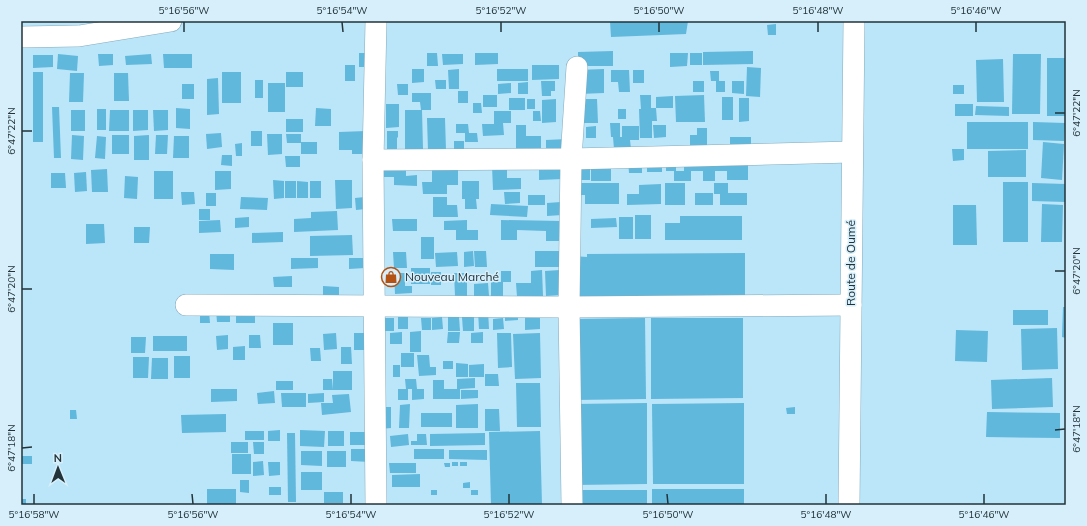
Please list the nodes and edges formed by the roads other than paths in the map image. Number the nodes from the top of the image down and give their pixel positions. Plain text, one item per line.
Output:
1 (172, 21) edge
2 (376, 21) edge
3 (854, 21) edge
4 (30, 32) edge
5 (577, 67) dead end
6 (852, 152) junction
7 (571, 159) junction
8 (373, 160) junction
9 (186, 305) dead end
10 (375, 305) junction
11 (851, 305) junction
12 (569, 307) junction
13 (376, 505) edge
14 (572, 505) edge
15 (849, 505) edge

1 - 4 street
2 - 8 street
3 - 6 street, Route de Oumé
5 - 7 street
6 - 7 street
6 - 11 street, Route de Oumé
7 - 8 street
7 - 12 street
8 - 10 street
9 - 10 street
10 - 12 street
10 - 13 street
11 - 12 street
11 - 15 street, Route de Oumé
12 - 14 street

